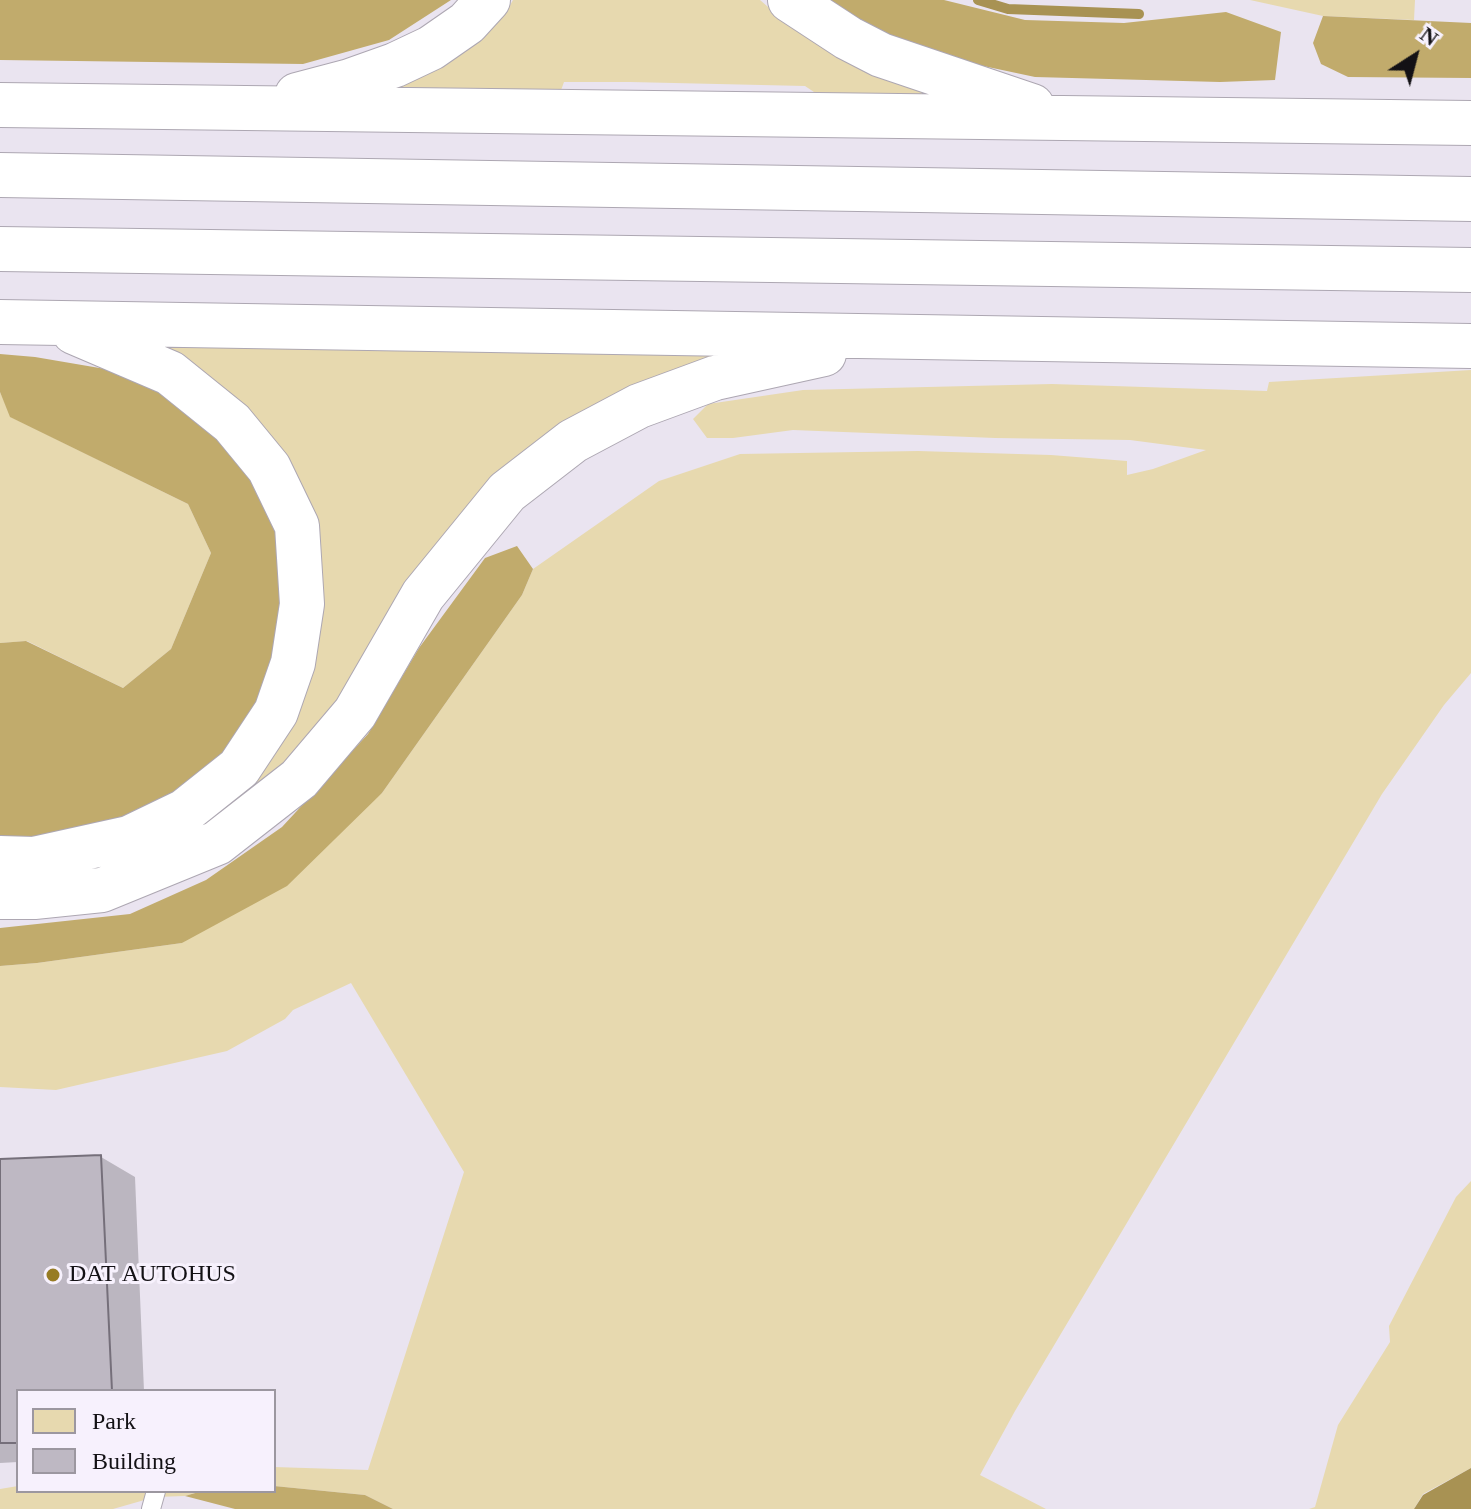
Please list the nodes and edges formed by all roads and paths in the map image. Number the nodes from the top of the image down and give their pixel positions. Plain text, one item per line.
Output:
1 (488, 0) edge
2 (790, 0) edge
3 (0, 105) edge
4 (243, 108) junction
5 (1077, 119) junction
6 (1471, 123) edge
7 (0, 175) edge
8 (1471, 199) edge
9 (0, 249) edge
10 (1471, 270) edge
11 (0, 322) edge
12 (53, 323) junction
13 (890, 339) junction
14 (1471, 346) edge
15 (0, 858) edge
16 (0, 897) edge

1 - 4 highway
2 - 5 highway
3 - 4 highway
4 - 5 highway
5 - 6 highway
7 - 8 highway
9 - 10 highway
11 - 12 highway
12 - 13 highway
12 - 15 highway
13 - 14 highway
13 - 16 highway

